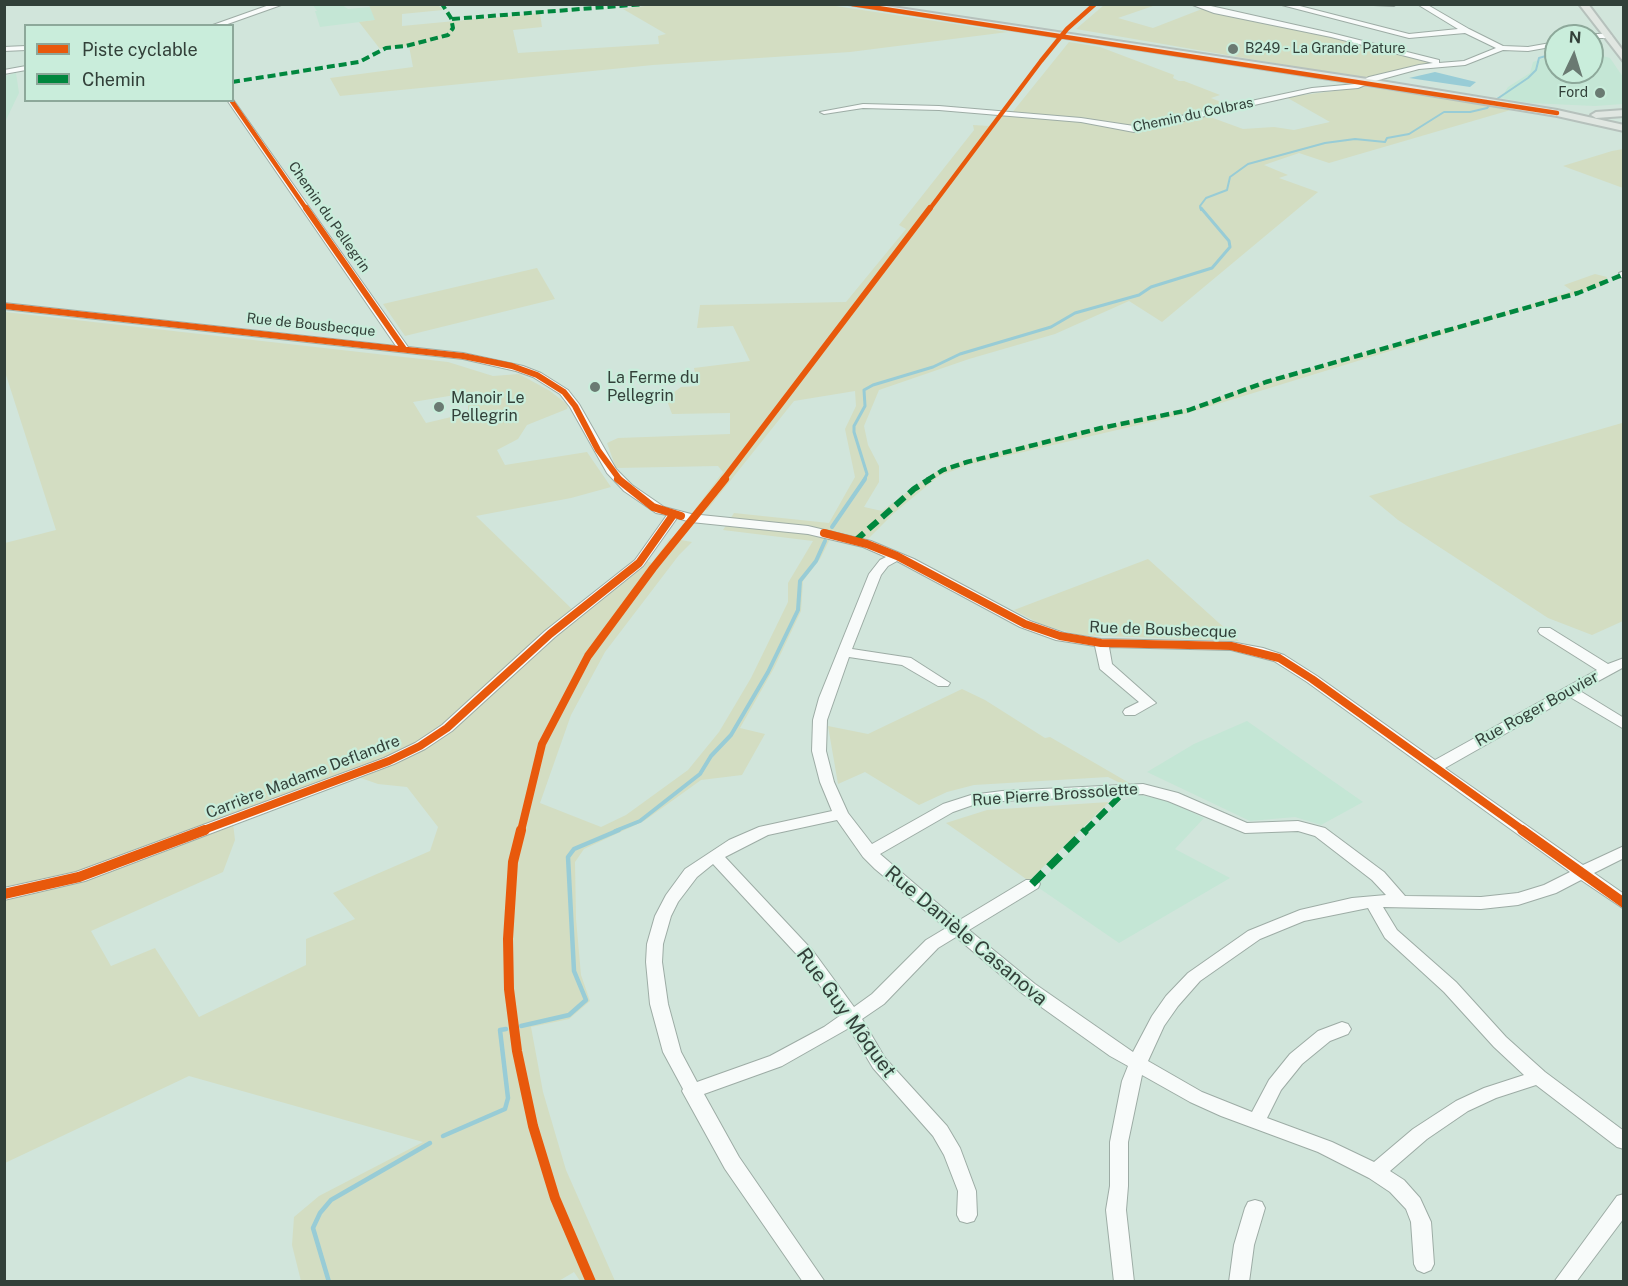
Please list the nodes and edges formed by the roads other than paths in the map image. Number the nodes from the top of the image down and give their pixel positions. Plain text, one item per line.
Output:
1 (281, 4) edge
2 (852, 4) edge
3 (1193, 4) edge
4 (1281, 4) edge
5 (1317, 4) edge
6 (1356, 4) edge
7 (1394, 4) edge
8 (1420, 4) edge
9 (1370, 5) edge
10 (1586, 8) edge
11 (1321, 16) junction
12 (219, 24) edge
13 (1466, 31) junction
14 (1605, 36) junction
15 (1544, 46) edge
16 (24, 48) edge
17 (1502, 48) junction
18 (4, 49) edge
19 (1623, 59) edge
20 (1442, 64) junction
21 (24, 68) edge
22 (1623, 68) edge
23 (4, 72) edge
24 (1366, 82) junction
25 (1387, 85) junction
26 (232, 102) edge
27 (824, 112) dead end
28 (1623, 114) edge
29 (1623, 129) edge
30 (4, 306) edge
31 (404, 349) junction
32 (673, 515) junction
33 (897, 556) junction
34 (1545, 631) dead end
35 (1101, 643) junction
36 (844, 652) junction
37 (1623, 662) edge
38 (1607, 670) junction
39 (944, 683) dead end
40 (1569, 690) junction
41 (1130, 712) dead end
42 (1623, 725) edge
43 (1435, 767) junction
44 (841, 814) junction
45 (1623, 850) edge
46 (869, 853) junction
47 (714, 856) junction
48 (1581, 872) junction
49 (1032, 884) dead end
50 (4, 894) edge
51 (1400, 900) junction
52 (1372, 902) junction
53 (1623, 903) edge
54 (957, 929) junction
55 (851, 1019) junction
56 (1342, 1029) dead end
57 (1137, 1064) junction
58 (1539, 1077) junction
59 (692, 1091) junction
60 (1256, 1122) junction
61 (1623, 1142) edge
62 (1376, 1172) junction
63 (1623, 1202) edge
64 (1255, 1208) dead end
65 (967, 1215) dead end
66 (1424, 1263) dead end
67 (815, 1281) edge
68 (1124, 1281) edge
69 (1239, 1281) edge
70 (1564, 1281) edge

1 - 12 street
2 - 24 main road
3 - 20 street
4 - 11 street
5 - 11 street
6 - 9 street
7 - 9 street
8 - 13 street
10 - 14 main road
11 - 13 street
13 - 17 street
14 - 19 main road
14 - 22 main road
15 - 17 street, Chemin du Colbras
16 - 18 street
17 - 20 street, Chemin du Colbras
20 - 24 street, Chemin du Colbras
21 - 23 street
24 - 25 main road
24 - 27 street, Chemin du Colbras
25 - 28 main road
25 - 29 main road
26 - 31 street, Chemin du Pellegrin
28 - 29 main road
30 - 31 street, Rue de Bousbecque
31 - 32 street, Rue de Bousbecque
32 - 33 street, Rue de Bousbecque
32 - 50 street, Carrière Madame Deflandre
33 - 35 street, Rue de Bousbecque
33 - 36 street, Rue Danièle Casanova
34 - 38 street, Rue Roger Bouvier
35 - 41 street, Rue de Bousbecque
35 - 43 street, Rue de Bousbecque
36 - 39 street
36 - 44 street, Rue Danièle Casanova
37 - 38 street
38 - 40 street, Rue Roger Bouvier
40 - 42 street
40 - 43 street, Rue Roger Bouvier
43 - 48 street, Rue de Bousbecque
44 - 46 street, Rue Danièle Casanova
44 - 47 street
45 - 48 street
46 - 51 street, Rue Pierre Brossolette
46 - 54 street, Rue Danièle Casanova
47 - 55 street, Rue Guy Môquet
47 - 59 street
48 - 51 street
48 - 53 street, Rue de Bousbecque
49 - 54 street
51 - 52 street
52 - 57 street
52 - 58 street
54 - 55 street
54 - 57 street, Rue Danièle Casanova
55 - 59 street
55 - 65 street, Rue Guy Môquet
56 - 60 street
57 - 60 street, Rue Danièle Casanova
57 - 68 street
58 - 61 street
58 - 62 street
59 - 67 street
60 - 62 street, Rue Danièle Casanova
62 - 66 street, Rue Danièle Casanova
63 - 70 street
64 - 69 street

